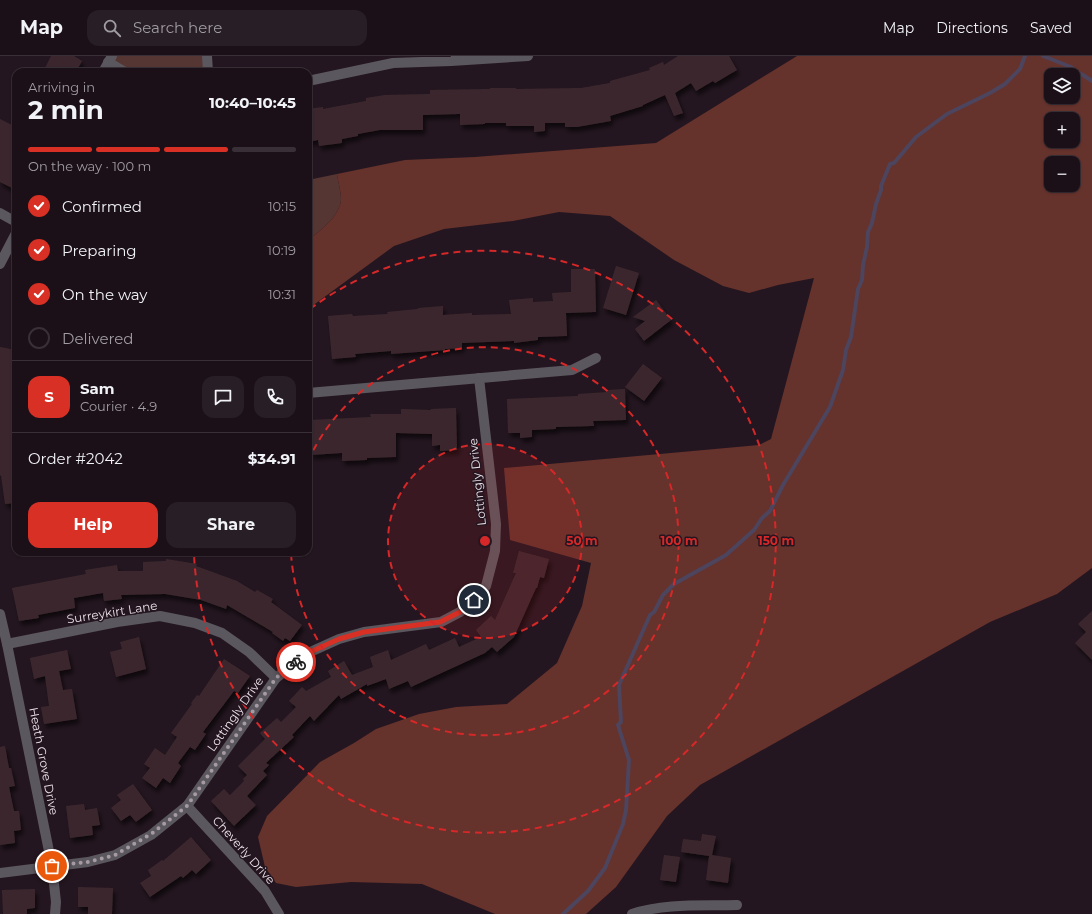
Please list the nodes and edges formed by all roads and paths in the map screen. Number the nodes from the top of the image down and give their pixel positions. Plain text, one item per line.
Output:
1 (208, 56) edge
2 (528, 56) edge
3 (110, 59) edge
4 (392, 59) edge
5 (105, 68) edge
6 (120, 68) edge
7 (208, 68) edge
8 (312, 80) edge
9 (0, 213) edge
10 (12, 220) edge
11 (12, 241) edge
12 (0, 264) edge
13 (596, 358) dead end
14 (479, 378) junction
15 (312, 393) edge
16 (0, 614) edge
17 (7, 644) junction
18 (276, 678) junction
19 (187, 806) junction
20 (52, 866) junction
21 (0, 873) edge
22 (737, 905) dead end
23 (55, 914) edge
24 (279, 914) edge
25 (632, 914) edge

1 - 7 street
2 - 4 street
3 - 5 street
3 - 6 street
4 - 8 street
9 - 10 street
11 - 12 street
13 - 14 street
14 - 15 street
14 - 18 street, Lottingly Drive
16 - 17 street, Heath Grove Drive
17 - 18 street, Surreykirt Lane
17 - 20 street, Heath Grove Drive
18 - 19 street, Lottingly Drive
19 - 20 street, Lottingly Drive
19 - 24 street, Cheverly Drive
20 - 21 street, Lottingly Drive
20 - 23 street, Heath Grove Drive
22 - 25 street

